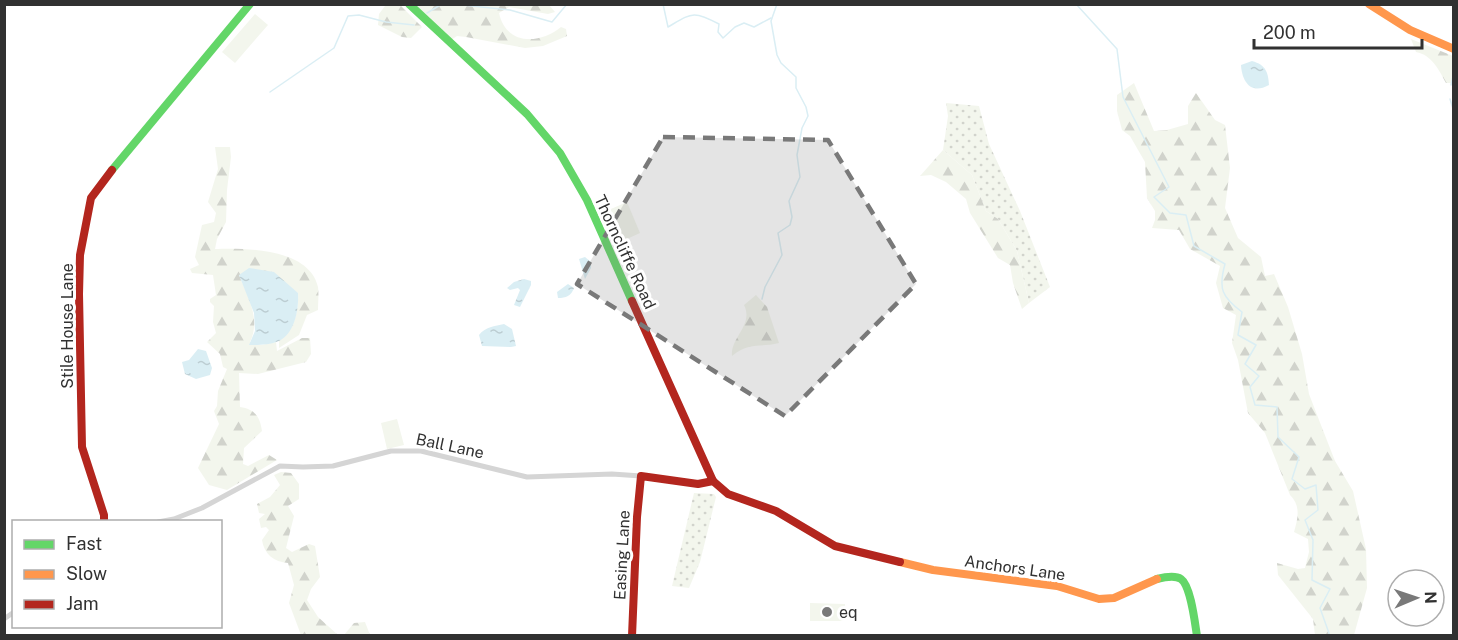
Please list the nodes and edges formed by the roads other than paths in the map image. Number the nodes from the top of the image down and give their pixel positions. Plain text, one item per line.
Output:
1 (250, 4) edge
2 (409, 4) edge
3 (1369, 4) edge
4 (1454, 49) edge
5 (641, 476) junction
6 (713, 481) junction
7 (103, 520) edge
8 (169, 520) edge
9 (632, 636) edge
10 (1197, 636) edge

1 - 7 main road, Stile House Lane
2 - 6 main road, Thorncliffe Road
3 - 4 main road
5 - 6 main road, Ball Lane
5 - 8 street, Ball Lane
5 - 9 main road, Easing Lane
6 - 10 main road, Anchors Lane

